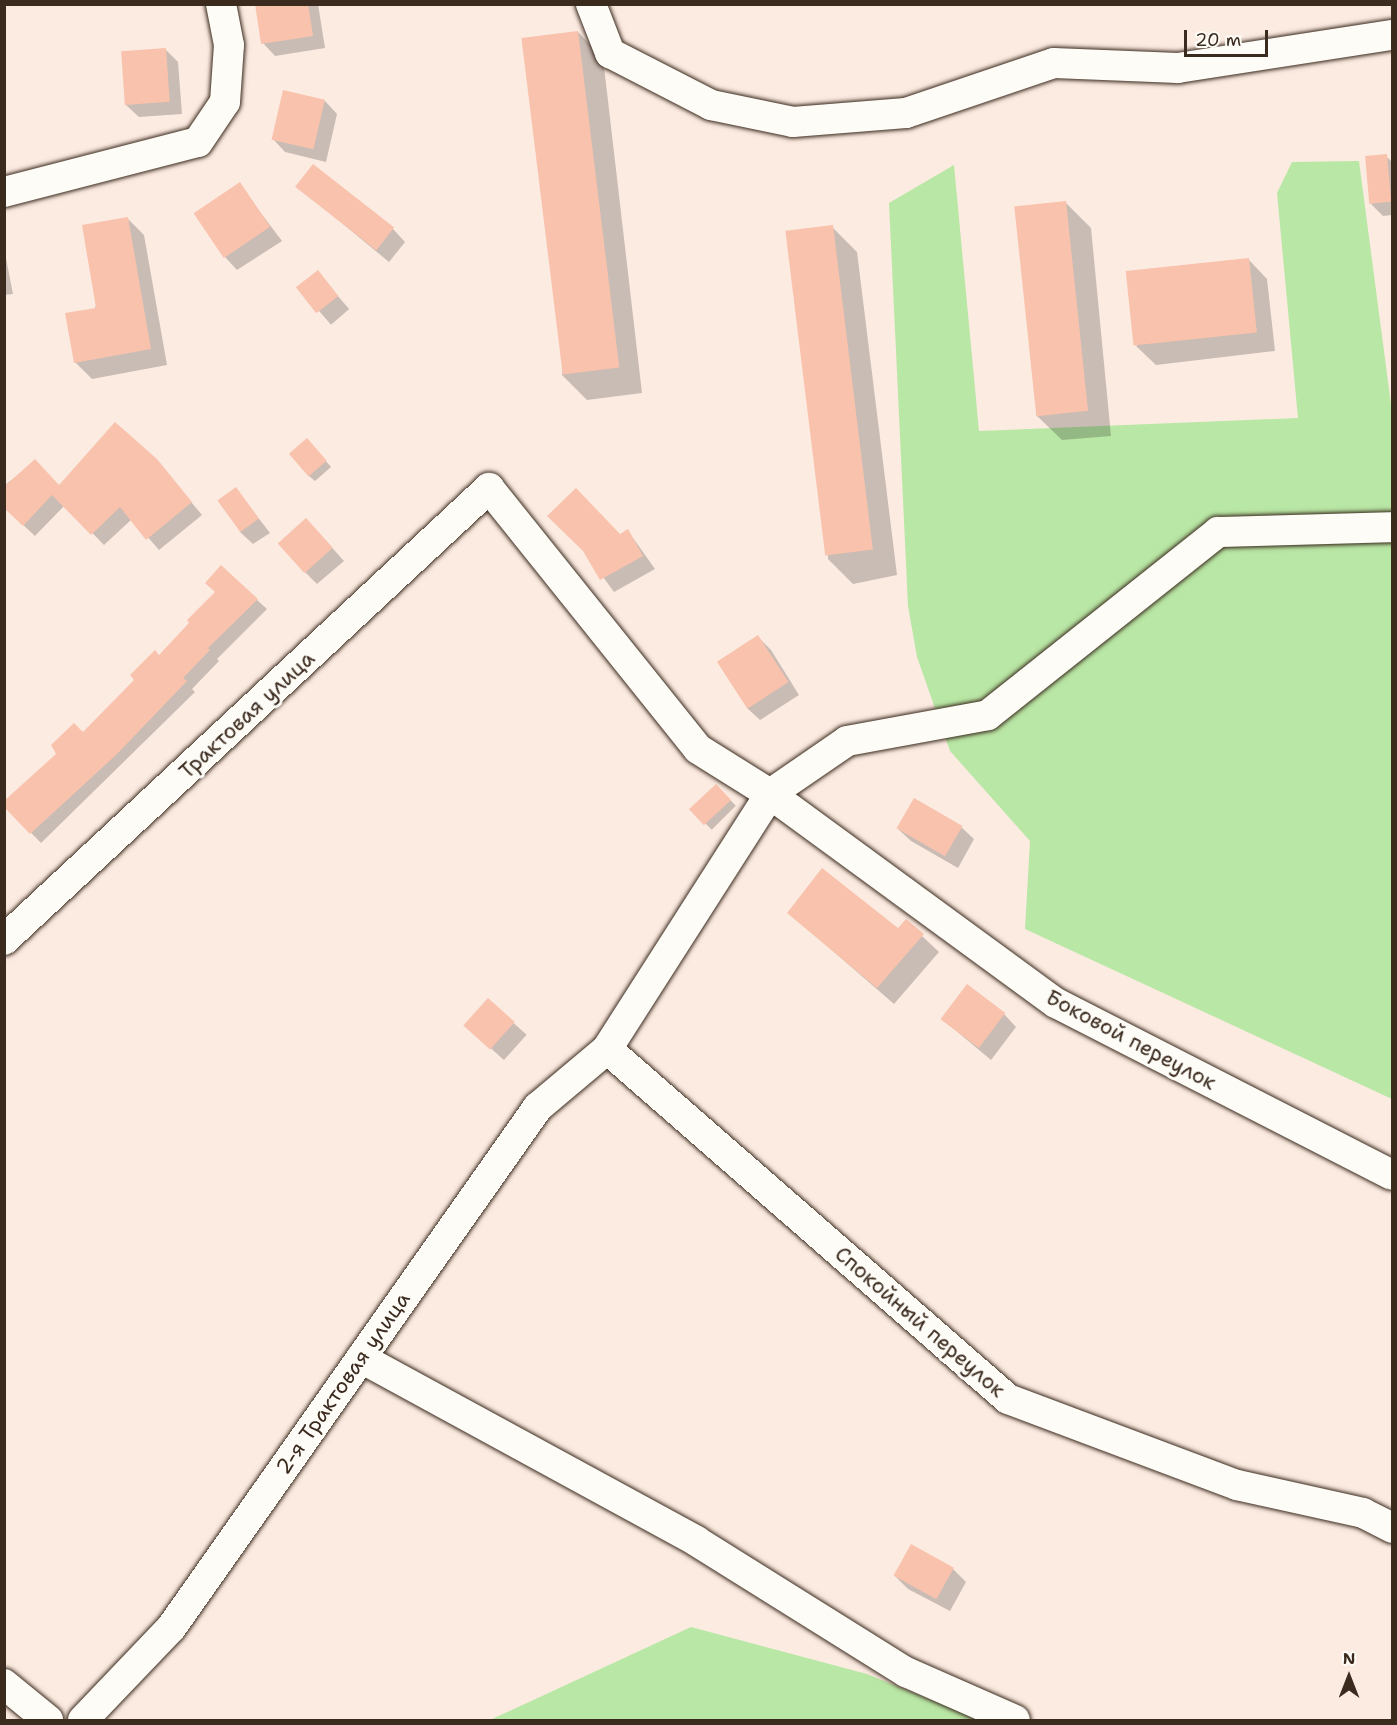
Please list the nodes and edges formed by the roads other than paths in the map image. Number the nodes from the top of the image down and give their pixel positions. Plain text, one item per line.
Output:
1 (221, 4) edge
2 (591, 4) edge
3 (1392, 35) edge
4 (4, 192) edge
5 (489, 488) joint
6 (1392, 527) edge
7 (770, 794) junction
8 (4, 940) edge
9 (606, 1049) junction
10 (1392, 1175) edge
11 (361, 1358) junction
12 (1392, 1528) edge
13 (4, 1684) edge
14 (48, 1720) edge
15 (83, 1720) edge
16 (1015, 1720) edge

1 - 4 street
2 - 3 street
5 - 7 street, Боковой переулок
5 - 8 street, Трактовая улица
6 - 7 street
7 - 9 street, 2-я Трактовая улица
7 - 10 street, Боковой переулок
9 - 11 street, 2-я Трактовая улица
9 - 12 street, Спокойный переулок
11 - 15 street, 2-я Трактовая улица
11 - 16 street
13 - 14 street

